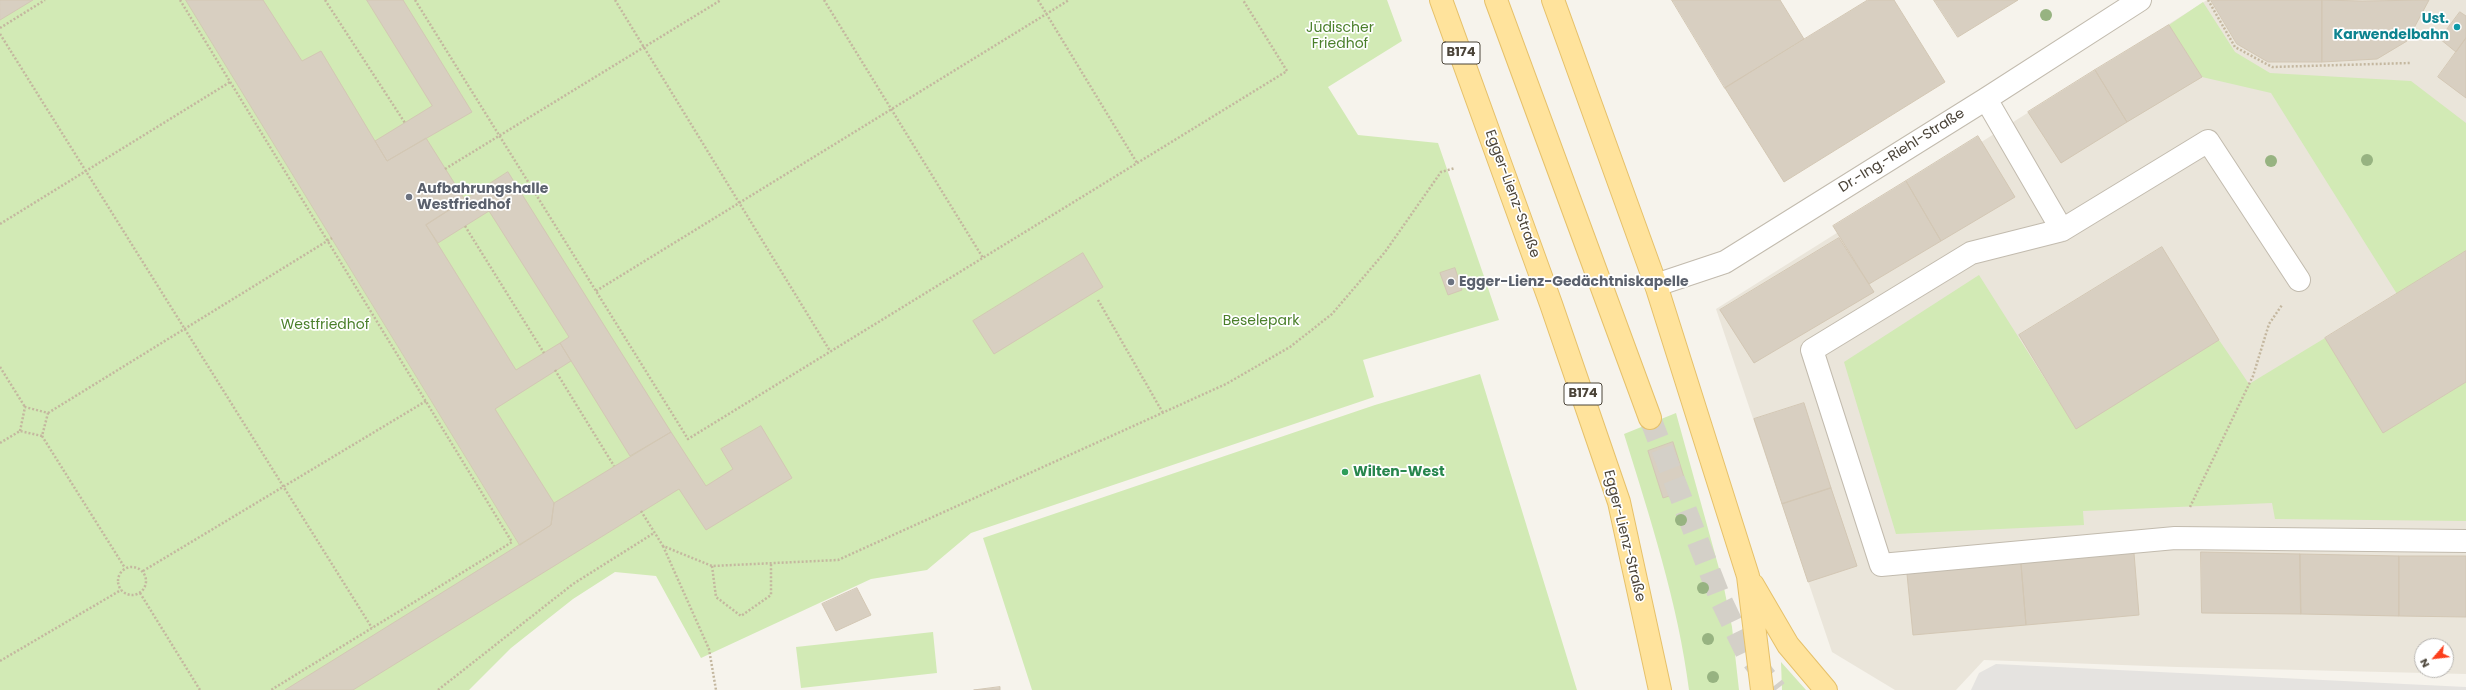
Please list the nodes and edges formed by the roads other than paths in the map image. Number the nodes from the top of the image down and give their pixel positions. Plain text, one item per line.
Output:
1 (1441, 0) edge
2 (1496, 0) edge
3 (1553, 0) edge
4 (2140, 0) edge
5 (1986, 99) junction
6 (2062, 230) junction
7 (2299, 280) road end
8 (1656, 285) junction
9 (1650, 418) tunnel mouth
10 (2466, 542) edge
11 (1748, 576) junction
12 (1660, 690) edge
13 (1762, 690) edge
14 (1826, 690) edge

1 - 12 main road, Egger-Lienz-Straße / B174
2 - 9 main road
3 - 8 main road
4 - 5 street, Dr.-Ing.-Riehl-Straße
5 - 6 street
5 - 8 street, Dr.-Ing.-Riehl-Straße
6 - 7 street
6 - 10 street
8 - 11 main road
11 - 13 main road
11 - 14 main road

